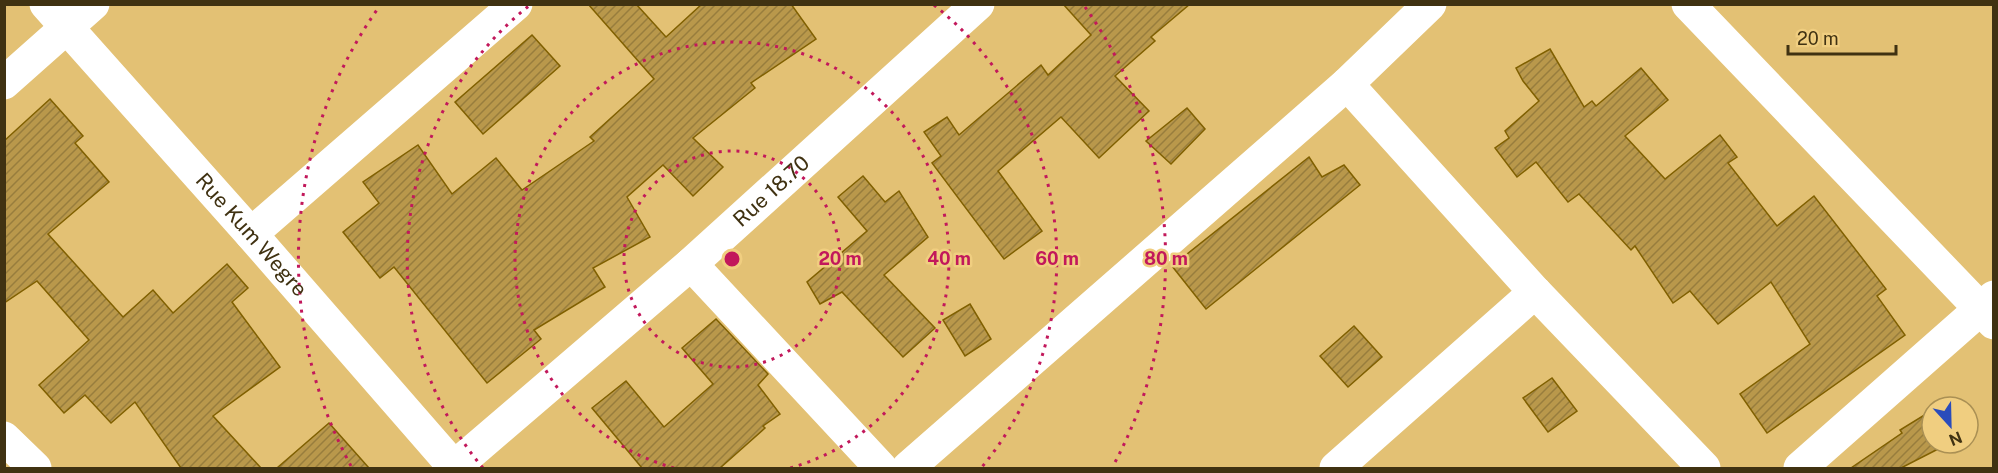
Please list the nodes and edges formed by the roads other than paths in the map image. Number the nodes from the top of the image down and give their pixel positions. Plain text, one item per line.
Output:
1 (93, 4) edge
2 (516, 4) edge
3 (978, 4) edge
4 (1430, 4) edge
5 (1688, 4) edge
6 (56, 16) edge
7 (4, 83) edge
8 (1347, 84) junction
9 (251, 234) junction
10 (691, 264) junction
11 (1535, 292) junction
12 (1989, 310) edge
13 (4, 438) edge
14 (34, 468) edge
15 (454, 468) edge
16 (881, 468) edge
17 (908, 468) edge
18 (1336, 468) edge
19 (1704, 468) edge
20 (1800, 468) edge

1 - 6 street
2 - 9 street
3 - 10 street, Rue 18.70
4 - 8 street
5 - 12 street
6 - 7 street
6 - 9 street, Rue Kum Wegre
8 - 11 street
8 - 17 street
9 - 15 street, Rue Kum Wegre
10 - 15 street, Rue 18.70
10 - 16 street
11 - 18 street
11 - 19 street
12 - 20 street
13 - 14 street

